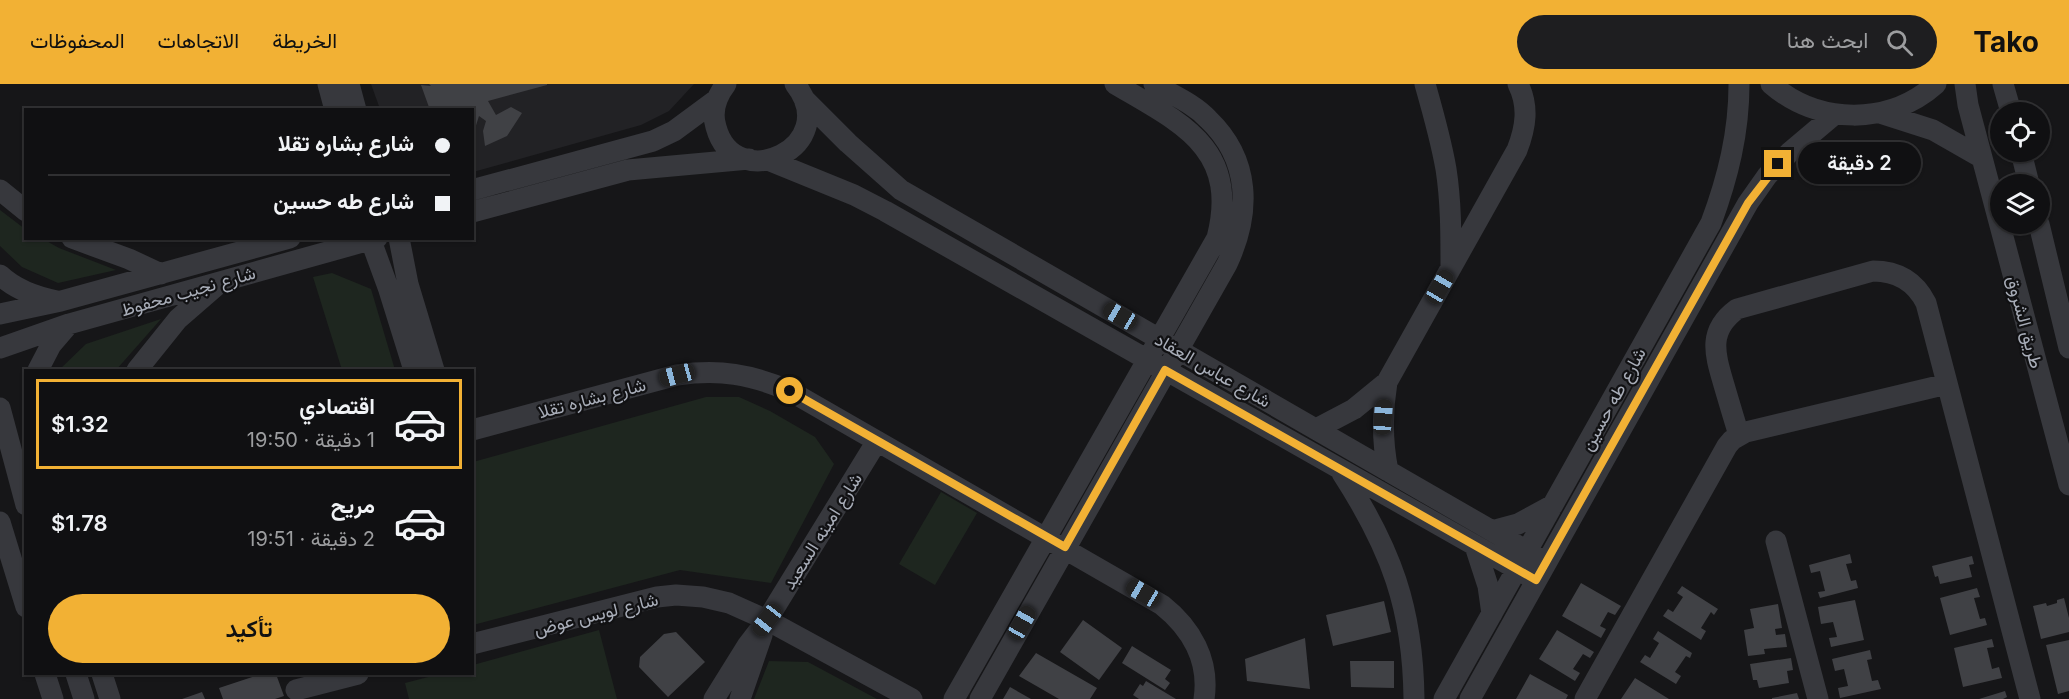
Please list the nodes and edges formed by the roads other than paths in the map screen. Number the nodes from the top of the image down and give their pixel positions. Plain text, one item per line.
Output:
1 (328, 84) edge
2 (349, 84) edge
3 (1115, 84) edge
4 (1154, 84) edge
5 (1425, 84) edge
6 (1518, 84) edge
7 (1739, 84) edge
8 (1771, 84) edge
9 (1936, 84) edge
10 (1965, 84) edge
11 (2003, 84) edge
12 (721, 92) edge
13 (800, 92) edge
14 (2008, 102) edge
15 (334, 108) edge
16 (355, 108) edge
17 (1880, 113) junction
18 (1835, 114) junction
19 (1982, 158) junction
20 (758, 159) junction
21 (474, 189) edge
22 (0, 190) edge
23 (24, 209) edge
24 (474, 211) edge
25 (2042, 234) edge
26 (77, 240) edge
27 (283, 240) edge
28 (368, 240) edge
29 (372, 240) edge
30 (399, 240) edge
31 (1451, 268) junction
32 (161, 274) junction
33 (0, 275) edge
34 (220, 282) junction
35 (61, 301) junction
36 (0, 314) edge
37 (69, 324) junction
38 (2068, 339) edge
39 (1168, 344) junction
40 (0, 348) edge
41 (1156, 365) junction
42 (39, 369) edge
43 (138, 369) edge
44 (414, 369) edge
45 (434, 369) edge
46 (1387, 382) junction
47 (1947, 384) junction
48 (0, 408) edge
49 (474, 429) edge
50 (1316, 429) junction
51 (1739, 435) junction
52 (876, 441) junction
53 (1340, 470) junction
54 (1388, 471) junction
55 (2069, 485) edge
56 (24, 498) edge
57 (1553, 505) junction
58 (0, 522) edge
59 (1492, 531) junction
60 (1776, 541) dead end
61 (1055, 542) junction
62 (1475, 546) junction
63 (1522, 560) junction
64 (1541, 571) junction
65 (24, 600) edge
66 (1492, 614) junction
67 (767, 620) junction
68 (474, 643) edge
69 (45, 675) edge
70 (76, 675) edge
71 (102, 675) edge
72 (354, 675) edge
73 (305, 687) edge
74 (53, 699) edge
75 (84, 699) edge
76 (110, 699) edge
77 (714, 699) edge
78 (740, 699) edge
79 (912, 699) edge
80 (954, 699) edge
81 (980, 699) edge
82 (1204, 699) edge
83 (1414, 699) edge
84 (1444, 699) edge
85 (1470, 699) edge
86 (1585, 699) edge
87 (1818, 699) edge
88 (2030, 699) edge

1 - 15 street
2 - 16 street
3 - 39 street
4 - 39 street
5 - 31 street
6 - 31 street
7 - 57 street, شارع طه حسين
8 - 18 street
9 - 17 street
10 - 19 street, طريق الشروق
11 - 14 street
12 - 20 street, شارع عباس العقاد
12 - 21 street
13 - 20 street
13 - 39 street, شارع عباس العقاد
17 - 18 street
17 - 19 street
18 - 64 street, شارع طه حسين
19 - 55 street, طريق الشروق
20 - 24 street
20 - 41 street, شارع عباس العقاد
22 - 23 street
25 - 38 street, طريق الشروق
26 - 32 street
27 - 32 street, شارع نجيب محفوظ
28 - 34 street, شارع نجيب محفوظ
29 - 44 street
30 - 45 street
31 - 46 street
32 - 35 street, شارع نجيب محفوظ
33 - 35 street
34 - 37 street, شارع نجيب محفوظ
34 - 43 street
35 - 36 street, شارع نجيب محفوظ
37 - 40 street, شارع نجيب محفوظ
37 - 42 street
39 - 41 street
39 - 50 street, شارع عباس العقاد
41 - 53 street, شارع عباس العقاد
41 - 61 street
46 - 50 street
46 - 54 street
47 - 51 street
47 - 51 street
47 - 88 street
48 - 56 street
49 - 52 street, شارع بشاره تقلا
50 - 54 street, شارع عباس العقاد
51 - 86 street
52 - 61 street, شارع بشاره تقلا
52 - 67 street, شارع امينه السعيد
53 - 62 street, شارع عباس العقاد
53 - 83 street
54 - 59 street, شارع عباس العقاد
57 - 59 street
57 - 63 street, شارع طه حسين
58 - 65 street
59 - 63 street, شارع عباس العقاد
60 - 87 street
61 - 80 street
61 - 81 street
61 - 82 street, شارع بشاره تقلا
62 - 63 street, شارع عباس العقاد
62 - 66 street
63 - 64 street, شارع عباس العقاد
63 - 66 street, شارع طه حسين
64 - 85 street, شارع طه حسين
66 - 84 street, شارع طه حسين
67 - 68 street, شارع لويس عوض
67 - 77 street, شارع امينه السعيد
67 - 78 street, شارع امينه السعيد
67 - 79 street, شارع لويس عوض
69 - 74 street
70 - 75 street
71 - 76 street
72 - 73 street

